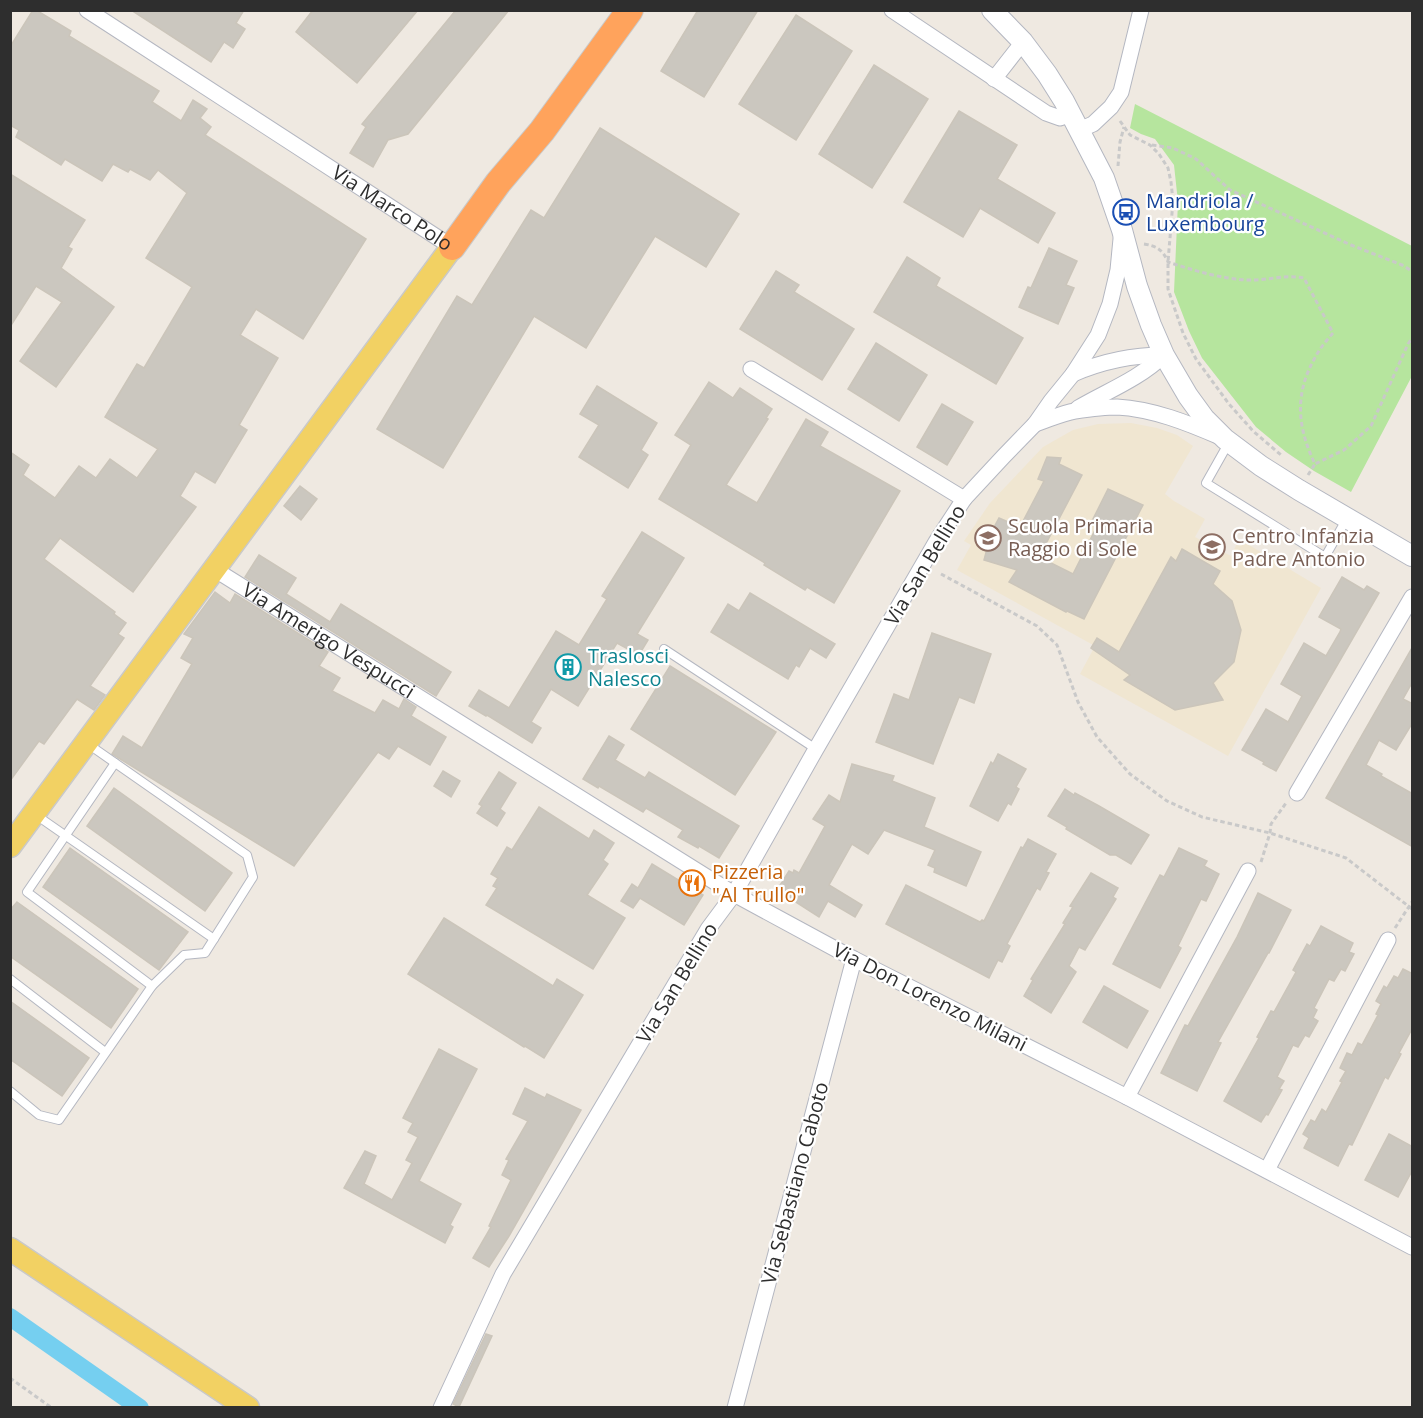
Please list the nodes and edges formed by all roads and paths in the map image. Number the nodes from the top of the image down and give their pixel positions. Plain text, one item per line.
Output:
1 (87, 10) edge
2 (614, 10) edge
3 (630, 10) edge
4 (892, 10) edge
5 (992, 10) edge
6 (1141, 10) edge
7 (1023, 42) junction
8 (994, 79) junction
9 (1120, 121) dead end
10 (1075, 122) junction
11 (1124, 127) junction
12 (1150, 145) junction
13 (1120, 176) dead end
14 (498, 183) junction
15 (1122, 230) junction
16 (1142, 244) dead end
17 (452, 247) junction
18 (1168, 262) junction
19 (1413, 271) edge
20 (1413, 338) edge
21 (1164, 355) junction
22 (751, 369) dead end
23 (1073, 374) junction
24 (1073, 411) junction
25 (1035, 424) junction
26 (1227, 441) junction
27 (1283, 457) dead end
28 (964, 499) junction
29 (1347, 519) junction
30 (1413, 556) edge
31 (214, 569) junction
32 (941, 574) dead end
33 (1413, 597) edge
34 (664, 649) dead end
35 (86, 743) junction
36 (816, 749) junction
37 (115, 763) junction
38 (1297, 794) joint
39 (34, 814) junction
40 (1270, 833) junction
41 (66, 835) junction
42 (10, 846) edge
43 (1248, 872) joint
44 (734, 894) junction
45 (1413, 902) edge
46 (1409, 906) junction
47 (1413, 909) edge
48 (214, 939) junction
49 (1388, 940) joint
50 (854, 958) junction
51 (10, 979) edge
52 (152, 986) junction
53 (105, 1052) junction
54 (10, 1091) edge
55 (1127, 1097) junction
56 (1267, 1170) junction
57 (1410, 1241) edge
58 (13, 1250) edge
59 (10, 1378) edge
60 (52, 1407) edge
61 (248, 1407) edge
62 (441, 1407) edge
63 (735, 1407) edge

1 - 17 street, Via Marco Polo
2 - 14 highway
3 - 14 highway
4 - 8 street
5 - 7 street
6 - 10 street
7 - 8 street
7 - 10 street
8 - 10 street
9 - 11 path
10 - 15 street
11 - 12 path
11 - 13 path
12 - 18 path
12 - 19 path
14 - 17 highway
15 - 21 street, Via San Bellino
15 - 23 street, Via San Bellino
16 - 18 path
17 - 31 main road, Via Marco Polo
18 - 20 path
18 - 27 path
21 - 23 street
21 - 24 street, Via San Bellino
21 - 26 street, Via San Bellino
22 - 28 street
23 - 25 street, Via San Bellino
24 - 25 street, Via San Bellino
24 - 26 street, Via San Bellino
25 - 28 street, Via San Bellino
26 - 29 street, Via San Bellino
26 - 29 lane
28 - 36 street, Via San Bellino
29 - 30 street, Via San Bellino
31 - 35 main road
31 - 44 street, Via Amerigo Vespucci
32 - 40 path
33 - 38 street
34 - 36 lane
35 - 37 lane
35 - 39 main road
36 - 44 street, Via San Bellino
37 - 41 lane
37 - 48 lane
38 - 40 path
39 - 41 lane
39 - 42 main road
40 - 43 path
40 - 46 path
41 - 48 lane
41 - 52 lane
43 - 55 street
44 - 50 street, Via Don Lorenzo Milani
44 - 62 street, Via San Bellino
45 - 46 path
46 - 47 path
46 - 49 path
48 - 52 lane
49 - 56 street
50 - 55 street, Via Don Lorenzo Milani
50 - 63 street, Via Sebastiano Caboto
51 - 53 lane
52 - 53 lane
53 - 54 lane
55 - 56 street, Via Don Lorenzo Milani
56 - 57 street, Via Don Lorenzo Milani
58 - 61 main road
59 - 60 path

